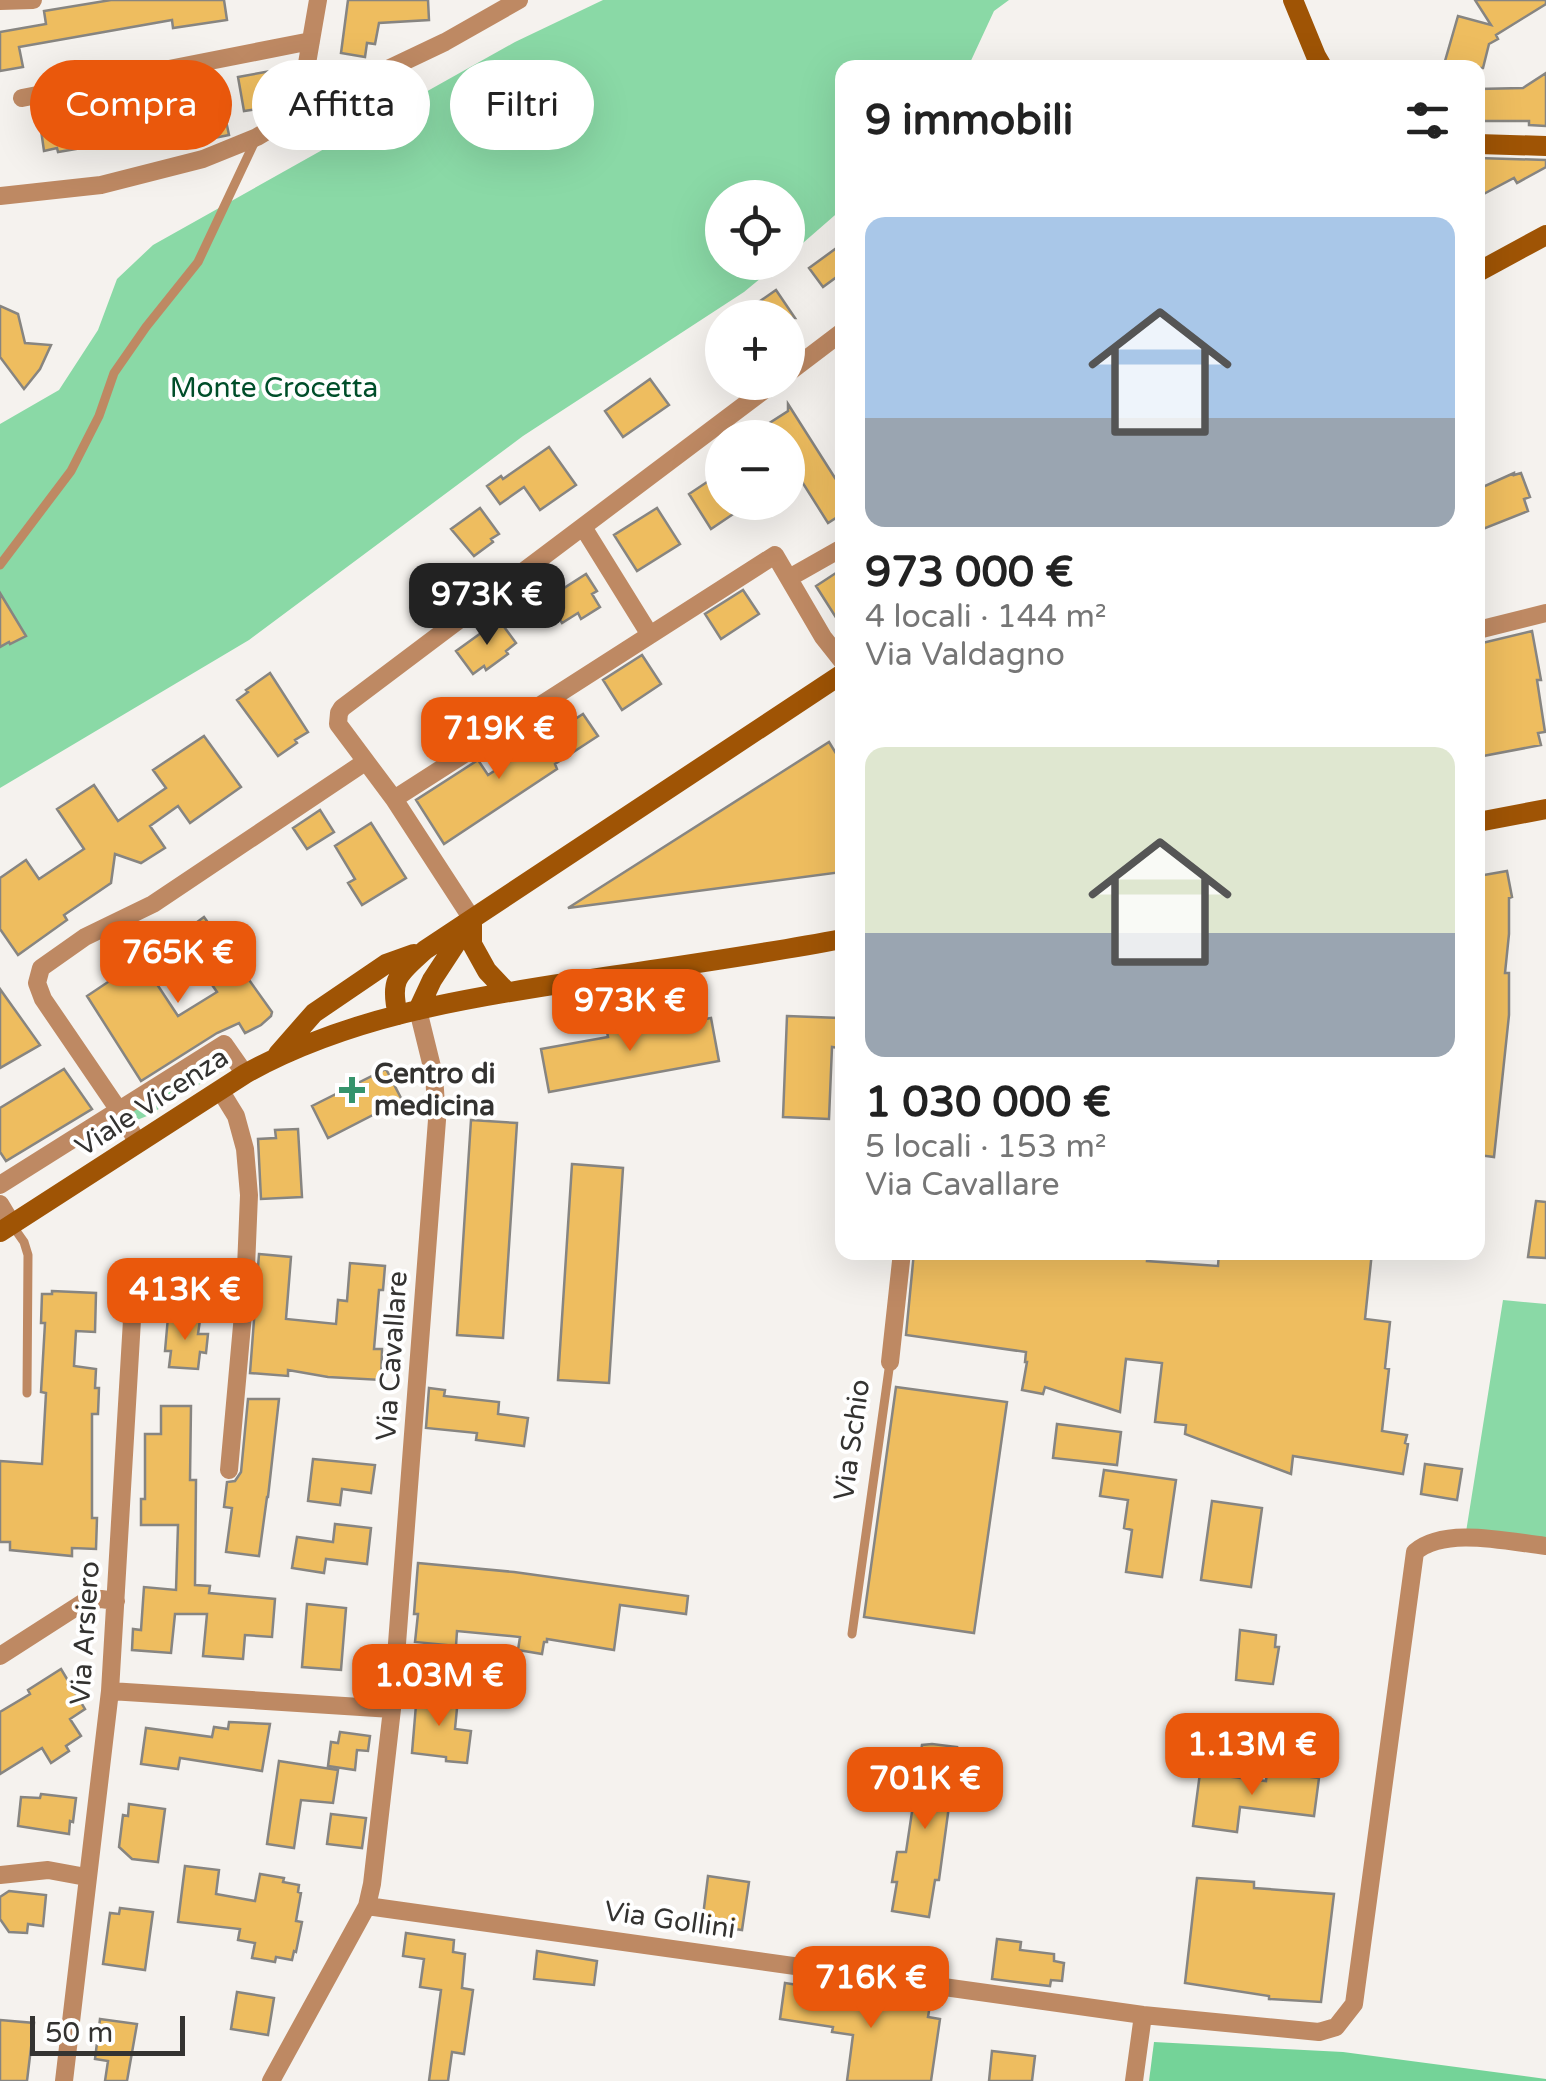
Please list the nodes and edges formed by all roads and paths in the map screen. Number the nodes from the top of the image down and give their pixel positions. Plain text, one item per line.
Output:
1 (33, 0) edge
2 (318, 0) edge
3 (519, 0) edge
4 (1293, 0) edge
5 (0, 1) edge
6 (310, 41) junction
7 (307, 60) edge
8 (407, 60) edge
9 (1318, 60) edge
10 (22, 98) dead end
11 (252, 139) edge
12 (1485, 144) edge
13 (252, 146) edge
14 (1546, 146) edge
15 (0, 196) edge
16 (1546, 235) edge
17 (1485, 268) edge
18 (835, 337) edge
19 (805, 360) edge
20 (751, 400) edge
21 (584, 527) junction
22 (835, 552) edge
23 (0, 564) edge
24 (788, 578) junction
25 (1546, 614) edge
26 (1485, 628) edge
27 (650, 636) junction
28 (835, 652) edge
29 (835, 679) edge
30 (365, 762) junction
31 (394, 800) junction
32 (1546, 809) edge
33 (1485, 821) edge
34 (472, 919) junction
35 (835, 940) edge
36 (425, 950) junction
37 (507, 992) junction
38 (408, 1012) junction
39 (276, 1057) junction
40 (245, 1074) junction
41 (220, 1090) junction
42 (118, 1109) junction
43 (138, 1143) junction
44 (0, 1185) edge
45 (0, 1204) edge
46 (6, 1228) edge
47 (901, 1260) edge
48 (245, 1292) junction
49 (890, 1362) joint
50 (27, 1393) dead end
51 (229, 1470) dead end
52 (1546, 1546) edge
53 (116, 1601) junction
54 (852, 1634) dead end
55 (0, 1656) edge
56 (110, 1691) junction
57 (392, 1709) junction
58 (0, 1874) edge
59 (86, 1877) junction
60 (368, 1906) junction
61 (1143, 2016) junction
62 (64, 2081) edge
63 (272, 2081) edge
64 (1134, 2081) edge

1 - 5 street
2 - 6 street
3 - 8 street
4 - 9 street
6 - 7 street
6 - 10 street
11 - 15 street
12 - 14 street
13 - 23 lane
16 - 17 street
18 - 19 street
20 - 21 street
21 - 27 street
21 - 30 street
22 - 24 street
24 - 27 street
24 - 28 street
25 - 26 street
27 - 31 street
29 - 34 street
30 - 31 street
30 - 42 street
31 - 34 street
32 - 33 street
34 - 36 street
34 - 37 street
34 - 38 street
35 - 37 street, Viale Vicenza
36 - 38 street
36 - 39 street
37 - 38 street, Viale Vicenza
38 - 39 street, Viale Vicenza
38 - 57 street, Via Cavallare
39 - 40 street, Viale Vicenza
40 - 41 street, Viale Vicenza
40 - 42 street, Viale Vicenza
41 - 43 street, Viale Vicenza
41 - 48 street
42 - 43 street
42 - 44 street, Viale Vicenza
43 - 46 street, Viale Vicenza
45 - 46 street
46 - 50 lane
47 - 49 street, Via Schio
48 - 51 street
48 - 53 street, Via Arsiero
49 - 54 lane, Via Schio
52 - 61 street, Via Gollini
53 - 55 street
53 - 56 street, Via Arsiero
56 - 57 street
56 - 59 street, Via Arsiero
57 - 60 street, Via Cavallare
58 - 59 street
59 - 62 street, Via Arsiero
60 - 61 street, Via Gollini
60 - 63 street, Via Cavallare
61 - 64 street

